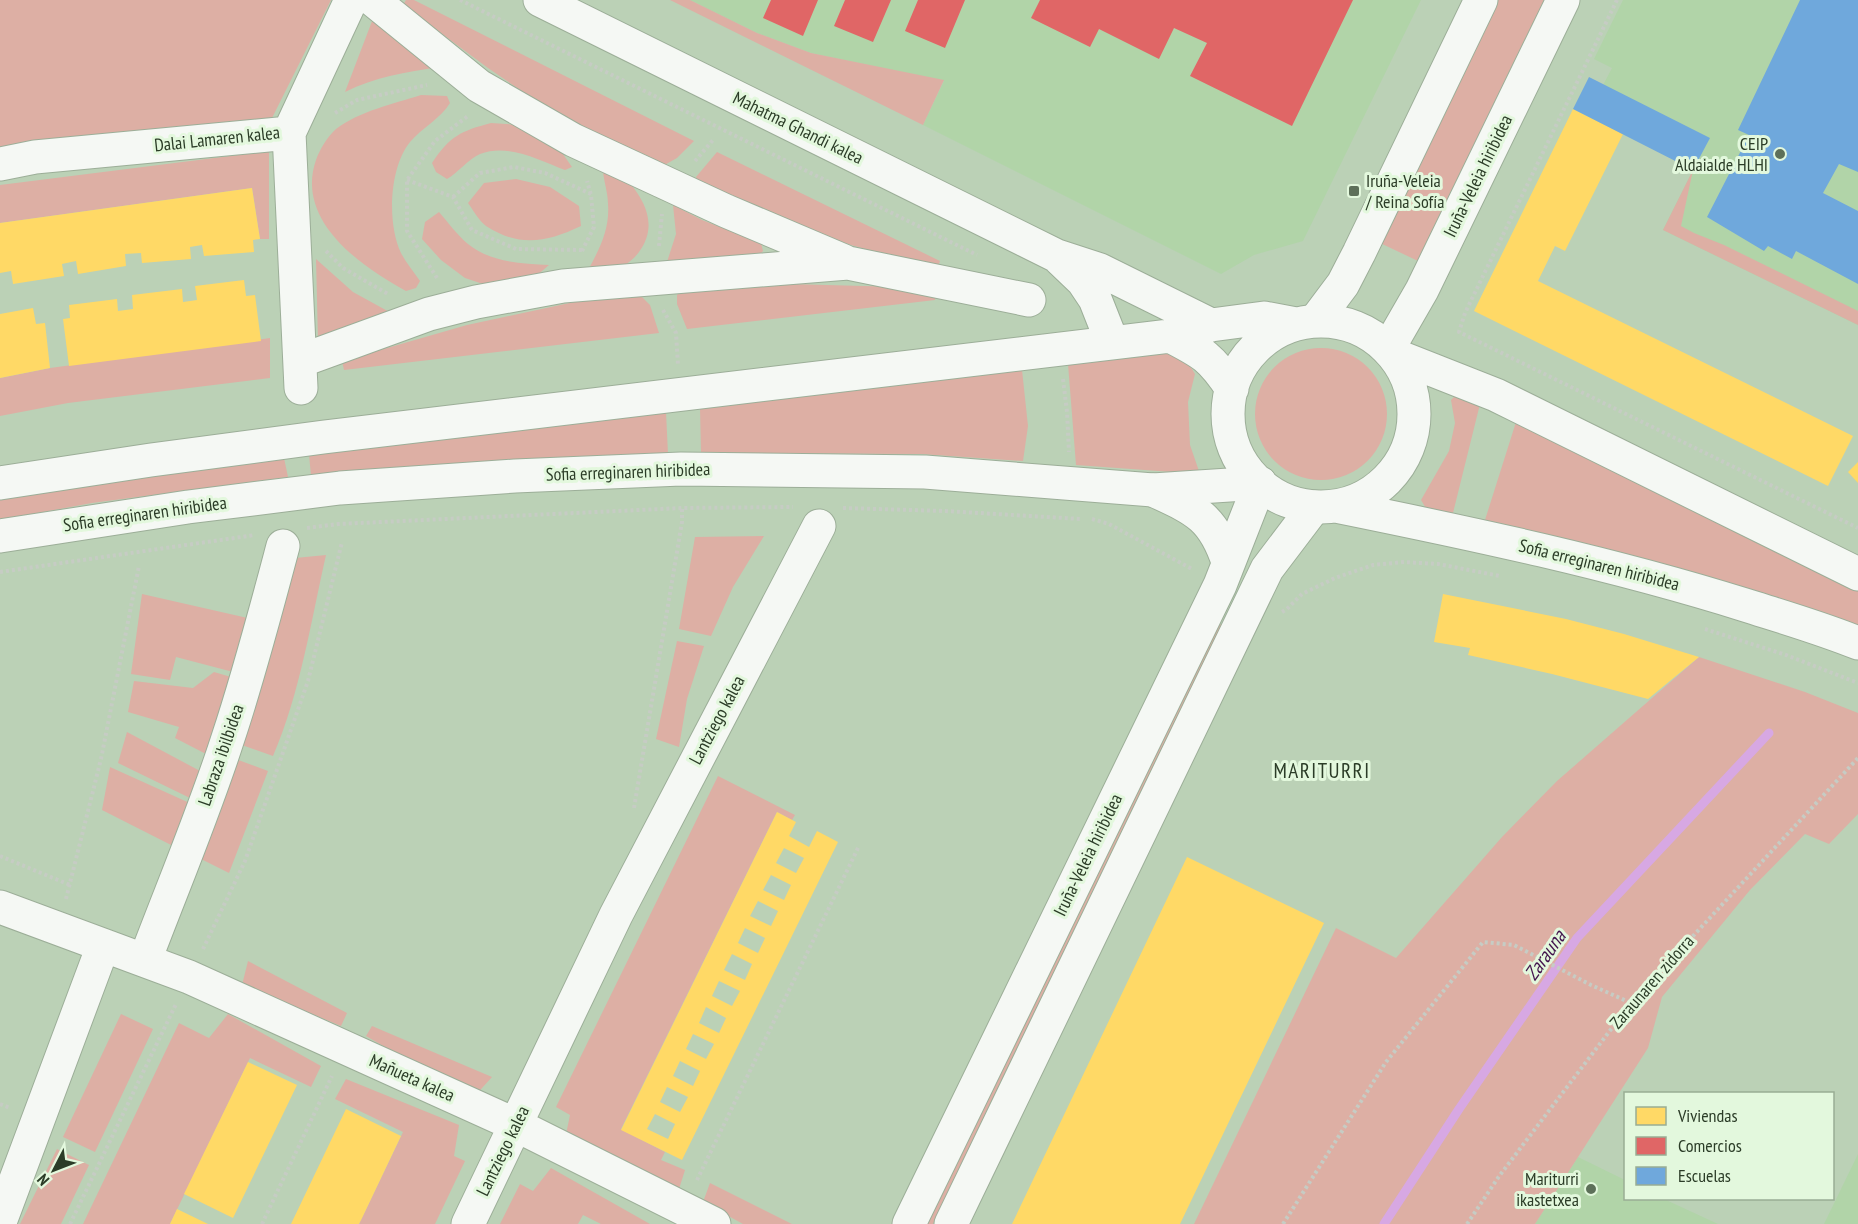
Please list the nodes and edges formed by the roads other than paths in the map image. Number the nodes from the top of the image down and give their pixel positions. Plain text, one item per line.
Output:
1 (351, 0) edge
2 (373, 0) edge
3 (540, 0) edge
4 (1481, 0) edge
5 (1563, 0) edge
6 (288, 133) junction
7 (0, 164) edge
8 (1056, 256) junction
9 (848, 263) junction
10 (1029, 300) dead end
11 (1306, 322) junction
12 (1211, 325) junction
13 (1170, 336) junction
14 (1112, 342) junction
15 (1390, 351) junction
16 (1232, 388) junction
17 (0, 483) edge
18 (1260, 483) junction
19 (1153, 490) junction
20 (1324, 506) junction
21 (818, 514) road end
22 (0, 536) edge
23 (283, 536) road end
24 (1224, 574) junction
25 (1858, 574) edge
26 (1858, 643) edge
27 (0, 907) edge
28 (104, 946) junction
29 (145, 960) junction
30 (516, 1125) junction
31 (0, 1222) edge
32 (468, 1224) edge
33 (714, 1224) edge
34 (909, 1224) edge
35 (951, 1224) edge

1 - 6 street, Dalai Lamaren kalea
2 - 9 street
3 - 8 street, Mahatma Ghandi kalea
4 - 11 street
5 - 15 street, Iruña-Veleia hiribidea
6 - 7 street, Dalai Lamaren kalea
6 - 9 street
8 - 12 street, Mahatma Ghandi kalea
8 - 14 street, Mahatma Ghandi kalea
9 - 10 street
11 - 12 street
11 - 15 street
11 - 16 street
12 - 13 street
13 - 14 street
13 - 16 street
14 - 17 street
15 - 20 street
15 - 25 street
16 - 18 street
18 - 19 street, Sofia erreginaren hiribidea
18 - 20 street
18 - 24 street, Iruña-Veleia hiribidea
19 - 22 street, Sofia erreginaren hiribidea
19 - 24 street
20 - 26 street, Sofia erreginaren hiribidea
20 - 35 street, Iruña-Veleia hiribidea
21 - 30 street, Lantziego kalea
23 - 29 street, Labraza ibilbidea
24 - 34 street, Iruña-Veleia hiribidea
27 - 28 street, Mañueta kalea
28 - 29 street, Mañueta kalea
28 - 31 street
29 - 30 street, Mañueta kalea
30 - 32 street, Lantziego kalea
30 - 33 street, Mañueta kalea

